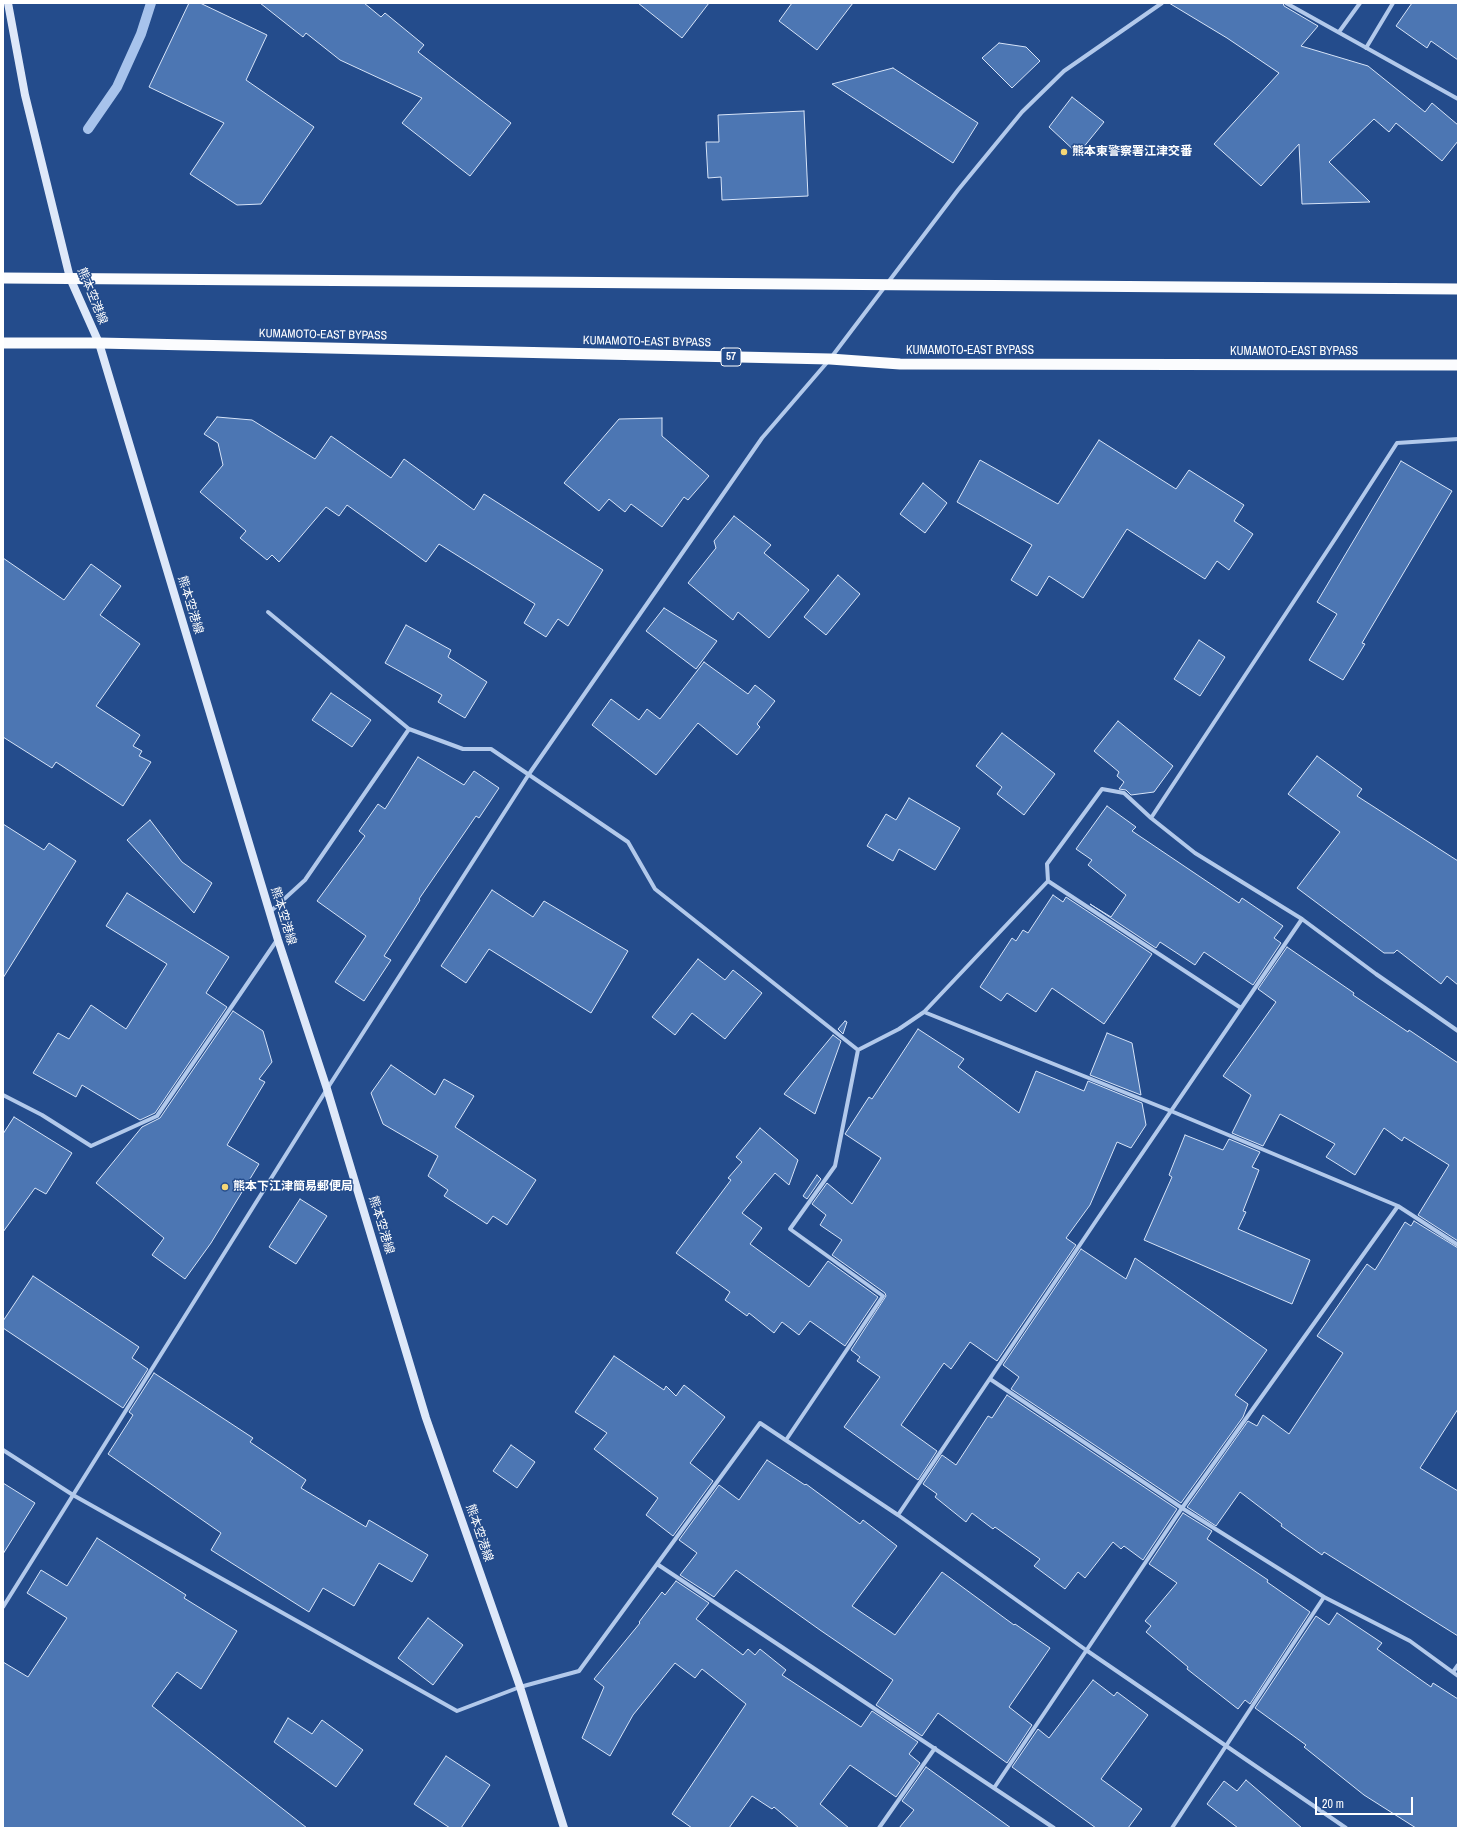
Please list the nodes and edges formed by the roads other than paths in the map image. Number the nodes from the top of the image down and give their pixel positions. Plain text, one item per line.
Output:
1 (8, 3) edge
2 (1162, 3) edge
3 (1286, 3) edge
4 (1360, 3) edge
5 (1393, 3) edge
6 (1339, 32) junction
7 (1366, 48) junction
8 (1458, 99) edge
9 (3, 278) edge
10 (70, 278) junction
11 (887, 286) junction
12 (1458, 290) edge
13 (99, 342) junction
14 (3, 343) edge
15 (830, 359) junction
16 (1458, 365) edge
17 (1458, 439) edge
18 (268, 612) dead end
19 (409, 729) junction
20 (529, 774) junction
21 (1151, 818) junction
22 (1048, 881) junction
23 (270, 912) junction
24 (1302, 919) junction
25 (278, 940) junction
26 (1241, 1008) junction
27 (924, 1012) junction
28 (1458, 1031) edge
29 (858, 1050) junction
30 (327, 1090) junction
31 (3, 1095) edge
32 (1171, 1111) junction
33 (1398, 1206) junction
34 (1458, 1245) edge
35 (990, 1379) junction
36 (786, 1440) junction
37 (3, 1450) edge
38 (73, 1495) junction
39 (1182, 1508) junction
40 (898, 1515) junction
41 (657, 1564) junction
42 (1324, 1597) junction
43 (3, 1607) edge
44 (1086, 1650) junction
45 (1458, 1665) edge
46 (1453, 1672) junction
47 (1458, 1676) edge
48 (520, 1687) junction
49 (1226, 1746) junction
50 (935, 1748) junction
51 (994, 1788) junction
52 (564, 1828) edge
53 (879, 1828) edge
54 (1054, 1828) edge
55 (1172, 1828) edge
56 (1346, 1828) edge

1 - 10 main road, 熊本空港線
2 - 11 street
3 - 6 street
4 - 6 street
5 - 7 street
6 - 7 street
7 - 8 street
9 - 10 highway
10 - 11 highway
10 - 13 main road, 熊本空港線
11 - 12 highway
11 - 15 street
13 - 14 highway, KUMAMOTO-EAST BYPASS / 57
13 - 15 highway, KUMAMOTO-EAST BYPASS / 57
13 - 23 main road, 熊本空港線
15 - 16 highway, KUMAMOTO-EAST BYPASS / 57
15 - 20 street
17 - 21 street
18 - 19 street
19 - 20 street
19 - 23 street
20 - 29 street
20 - 30 street
21 - 22 street
21 - 24 street
22 - 26 street
22 - 27 street
23 - 25 main road, 熊本空港線
24 - 26 street
24 - 28 street
25 - 30 main road, 熊本空港線
25 - 31 street
26 - 32 street
27 - 29 street
27 - 32 street
29 - 36 street
30 - 38 street
30 - 48 main road, 熊本空港線
32 - 33 street
32 - 35 street
33 - 34 street
33 - 39 street
35 - 39 street
35 - 40 street
36 - 40 street
36 - 41 street
37 - 38 street
38 - 43 street
38 - 48 street
39 - 42 street
39 - 44 street
40 - 44 street
41 - 48 street
41 - 50 street
42 - 46 street
42 - 49 street
44 - 49 street
44 - 51 street
45 - 46 street
46 - 47 street
48 - 52 main road, 熊本空港線
49 - 55 street
49 - 56 street
50 - 51 street
50 - 53 street
51 - 54 street

